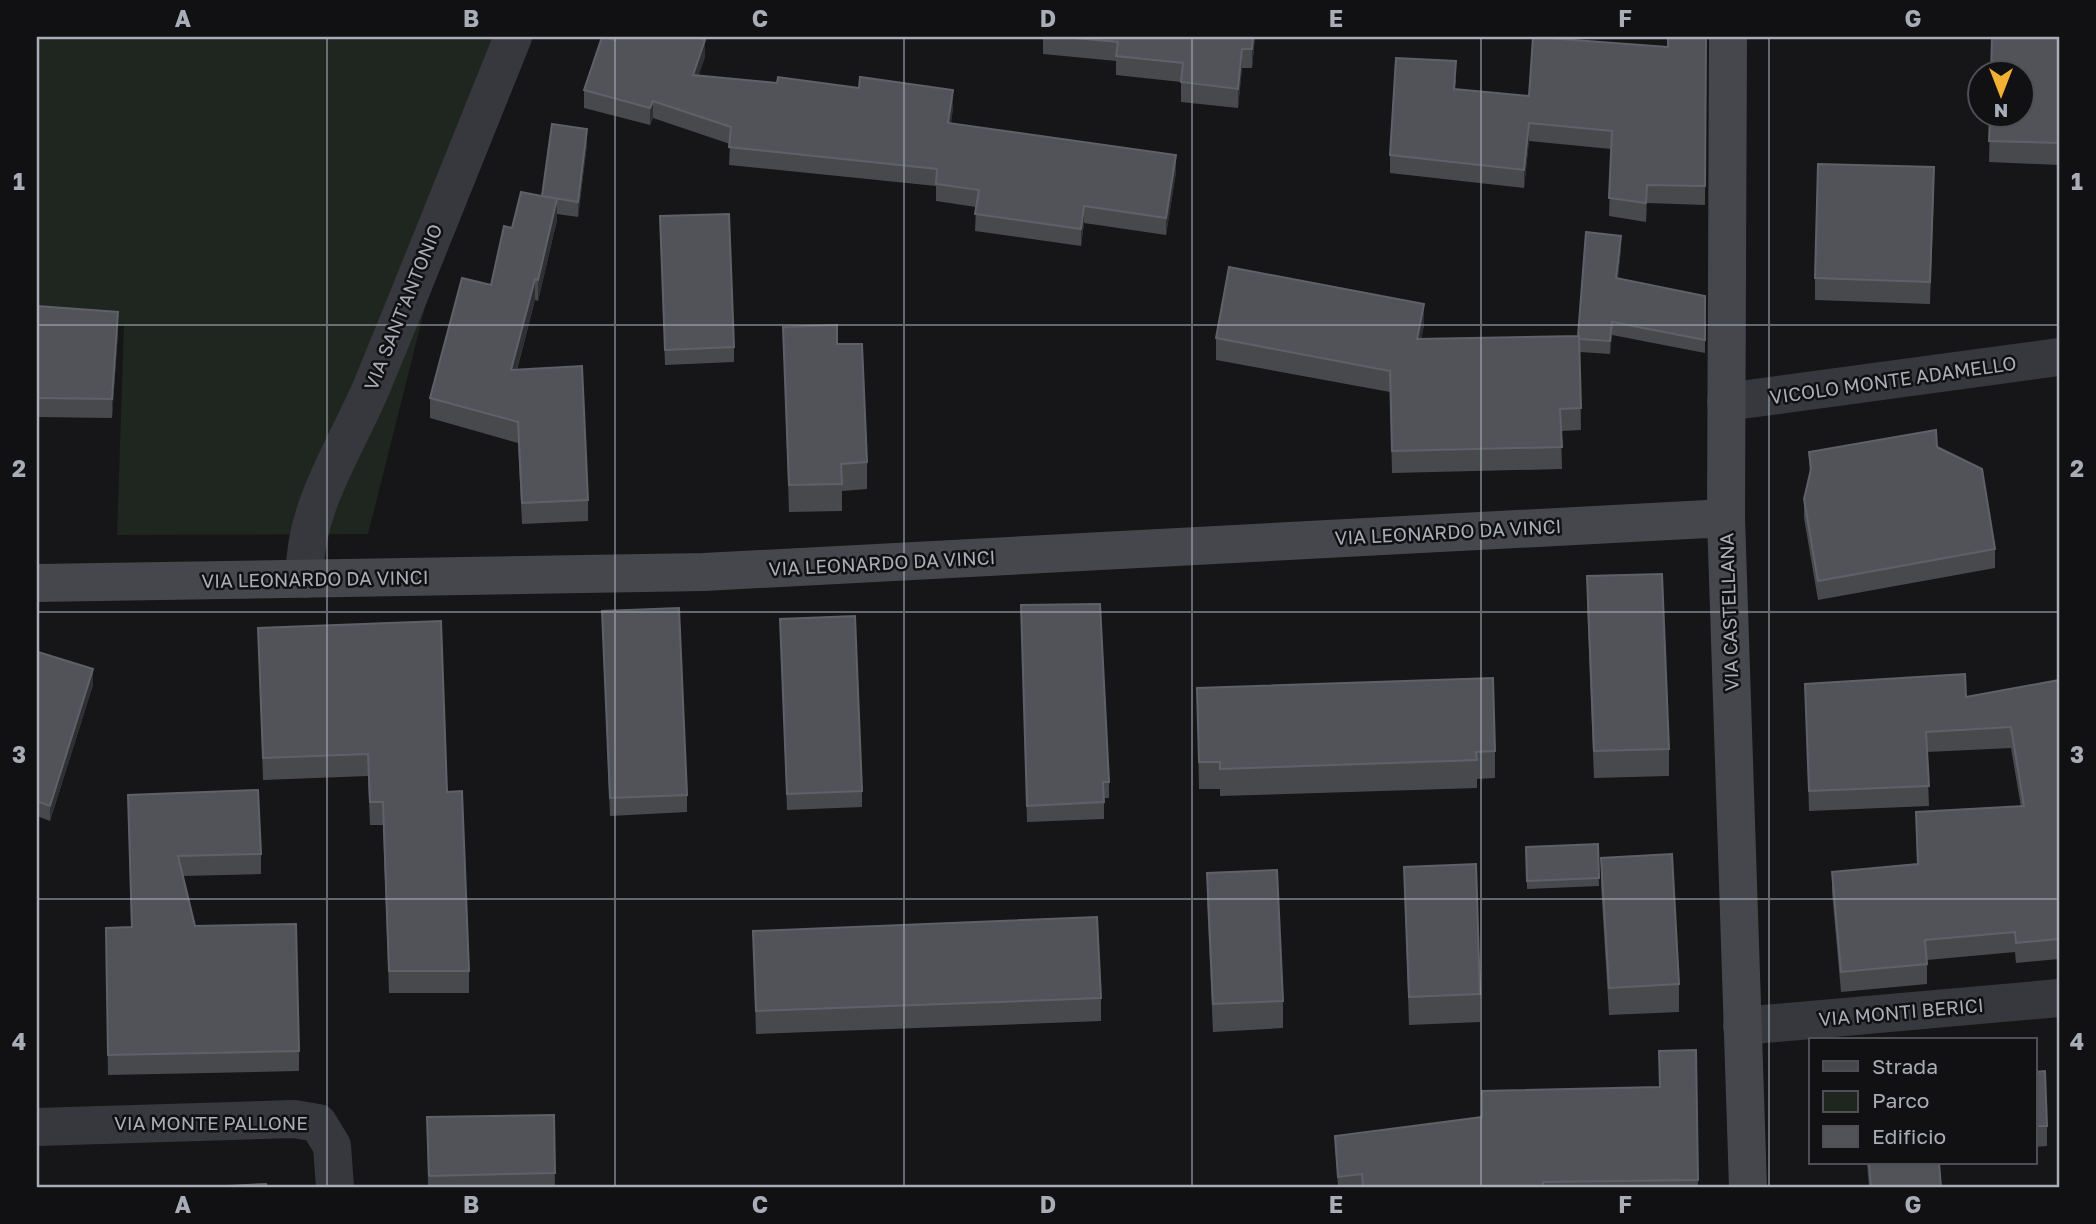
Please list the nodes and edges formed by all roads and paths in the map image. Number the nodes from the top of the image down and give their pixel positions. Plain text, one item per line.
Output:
1 (513, 37) edge
2 (1728, 37) edge
3 (2059, 357) edge
4 (1726, 402) junction
5 (1726, 518) junction
6 (305, 579) junction
7 (37, 583) edge
8 (2059, 998) edge
9 (1742, 1026) junction
10 (37, 1127) edge
11 (335, 1187) edge
12 (1748, 1187) edge

1 - 6 street, VIA SANT'ANTONIO
2 - 4 street, VIA CASTELLANA
3 - 4 street, VICOLO MONTE ADAMELLO
4 - 5 street, VIA CASTELLANA
5 - 6 street, VIA LEONARDO DA VINCI
5 - 9 street, VIA CASTELLANA
6 - 7 street, VIA LEONARDO DA VINCI
8 - 9 street, VIA MONTI BERICI
9 - 12 street, VIA CASTELLANA
10 - 11 street, VIA MONTE PALLONE

